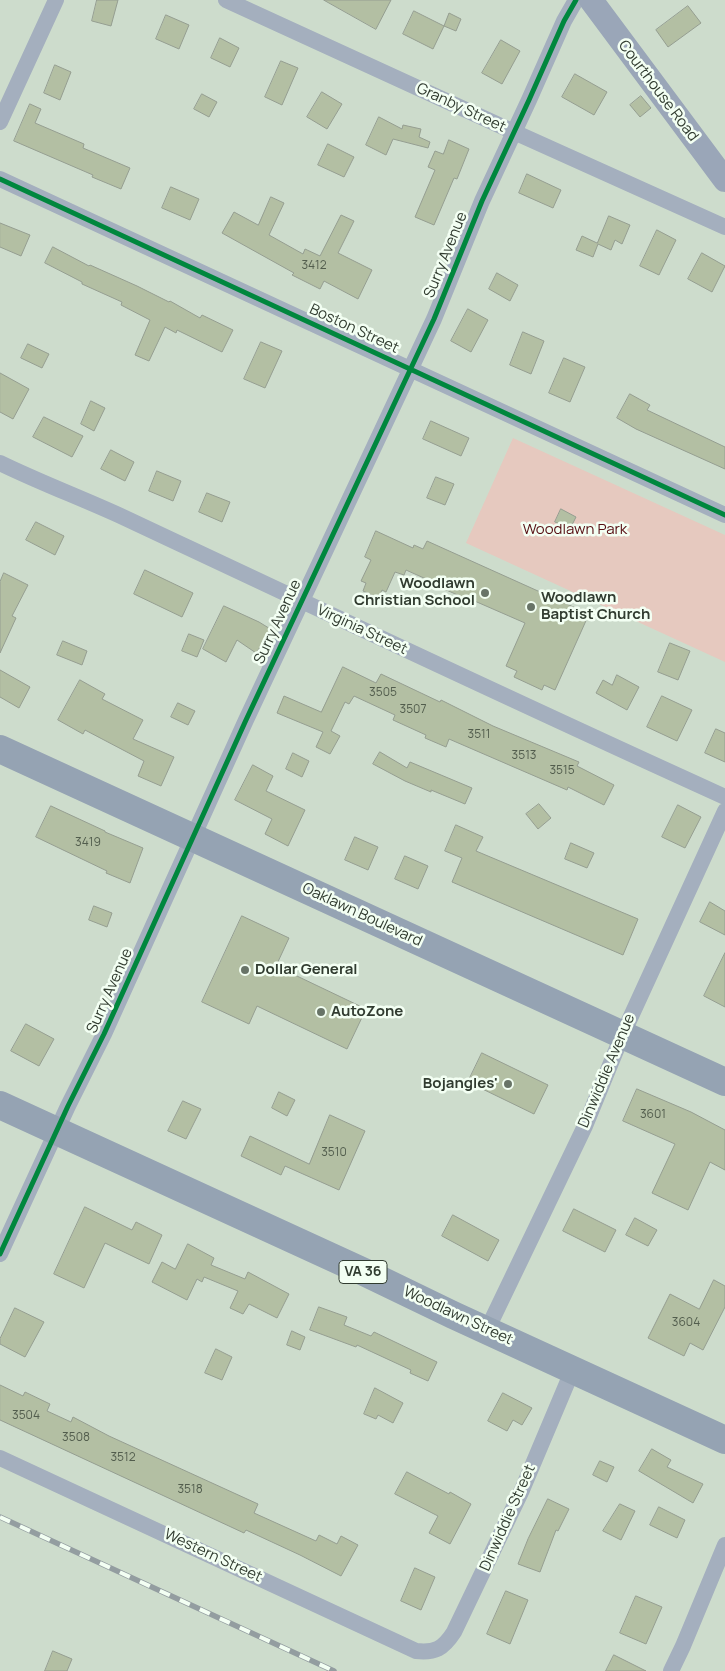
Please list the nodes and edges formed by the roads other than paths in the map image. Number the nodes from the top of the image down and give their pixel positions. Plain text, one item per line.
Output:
1 (56, 0) edge
2 (226, 0) edge
3 (576, 0) edge
4 (592, 0) edge
5 (0, 122) edge
6 (514, 132) junction
7 (0, 179) edge
8 (725, 180) edge
9 (725, 227) edge
10 (411, 369) junction
11 (0, 463) edge
12 (725, 515) edge
13 (302, 601) junction
14 (0, 749) edge
15 (725, 797) edge
16 (725, 812) edge
17 (192, 837) junction
18 (622, 1036) junction
19 (725, 1082) edge
20 (0, 1105) edge
21 (57, 1131) junction
22 (0, 1254) edge
23 (487, 1330) junction
24 (573, 1369) junction
25 (725, 1440) edge
26 (0, 1458) edge
27 (725, 1546) edge
28 (427, 1652) joint
29 (671, 1671) edge

1 - 5 street
2 - 6 street, Granby Street
3 - 6 street, Surry Avenue
4 - 8 street, Courthouse Road
6 - 9 street, Granby Street
6 - 10 street, Surry Avenue
7 - 10 street, Boston Street
10 - 12 street, Boston Street
10 - 13 street, Surry Avenue
11 - 13 street, Virginia Street
13 - 15 street, Virginia Street
13 - 17 street, Surry Avenue
14 - 17 highway, Oaklawn Boulevard
16 - 18 street, Dinwiddie Avenue
17 - 18 highway, Oaklawn Boulevard
17 - 21 street, Surry Avenue
18 - 19 highway, Oaklawn Boulevard
18 - 23 street, Dinwiddie Avenue
20 - 21 highway, Woodlawn Street / VA 36
21 - 22 street, Surry Avenue
21 - 23 highway, Woodlawn Street / VA 36
23 - 24 highway, Woodlawn Street / VA 36
24 - 25 highway, Woodlawn Street / VA 36
24 - 28 street, Dinwiddie Street
26 - 28 street, Western Street
27 - 29 street

